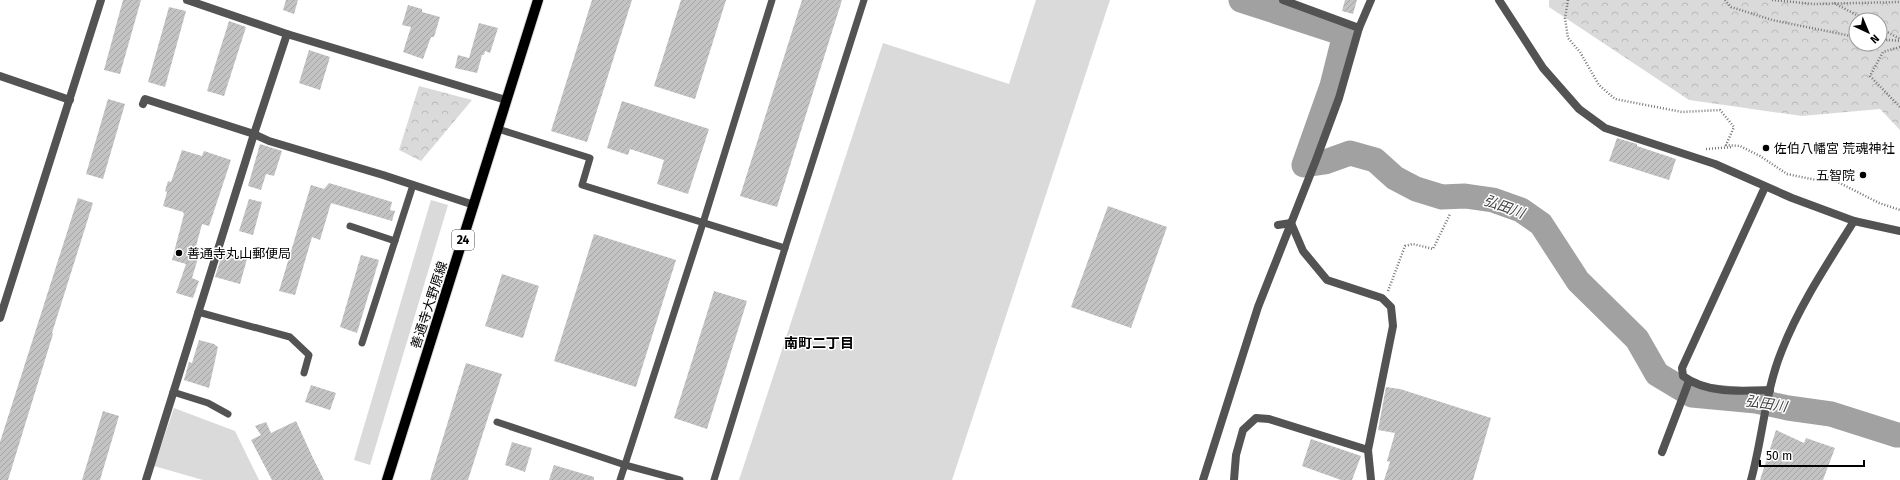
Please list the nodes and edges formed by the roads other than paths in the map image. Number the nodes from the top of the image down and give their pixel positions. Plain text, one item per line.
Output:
1 (101, 0) edge
2 (187, 0) edge
3 (538, 0) edge
4 (772, 0) edge
5 (864, 0) edge
6 (1283, 0) edge
7 (1371, 0) edge
8 (1499, 0) edge
9 (1359, 28) junction
10 (287, 34) junction
11 (0, 76) edge
12 (70, 100) junction
13 (506, 100) junction
14 (143, 104) dead end
15 (498, 129) junction
16 (254, 134) junction
17 (413, 185) junction
18 (1765, 187) junction
19 (474, 205) junction
20 (1854, 220) junction
21 (704, 223) junction
22 (1291, 223) junction
23 (1278, 225) dead end
24 (350, 226) dead end
25 (1900, 231) edge
26 (395, 241) junction
27 (785, 248) junction
28 (198, 312) junction
29 (0, 318) edge
30 (362, 343) dead end
31 (304, 373) dead end
32 (1689, 380) junction
33 (173, 392) junction
34 (1770, 392) junction
35 (228, 414) dead end
36 (497, 422) dead end
37 (1368, 450) junction
38 (1662, 452) dead end
39 (625, 465) junction
40 (146, 480) edge
41 (387, 480) edge
42 (620, 480) edge
43 (680, 480) edge
44 (714, 480) edge
45 (1203, 480) edge
46 (1234, 480) edge
47 (1371, 480) edge
48 (1751, 480) edge

1 - 12 street
2 - 10 street
3 - 13 main road, 善通寺大野原線 / 24
4 - 21 lane
5 - 27 lane
6 - 9 street
7 - 9 street
8 - 18 street
9 - 22 street
10 - 13 street
10 - 16 street
11 - 12 street
12 - 29 street
13 - 15 main road, 善通寺大野原線 / 24
14 - 16 street
15 - 19 main road, 善通寺大野原線 / 24
15 - 21 lane
16 - 17 street
16 - 28 street
17 - 19 street
17 - 26 lane
18 - 20 street
18 - 32 street
19 - 41 main road, 善通寺大野原線 / 24
20 - 25 street
20 - 34 street
21 - 27 lane
21 - 39 lane
22 - 23 street
22 - 37 street
22 - 45 street
24 - 26 lane
26 - 30 lane
27 - 44 lane
28 - 31 lane
28 - 33 street
32 - 34 street
32 - 38 street
33 - 35 lane
33 - 40 street
34 - 48 street
36 - 39 lane
37 - 46 street
37 - 47 street
39 - 42 lane
39 - 43 lane

